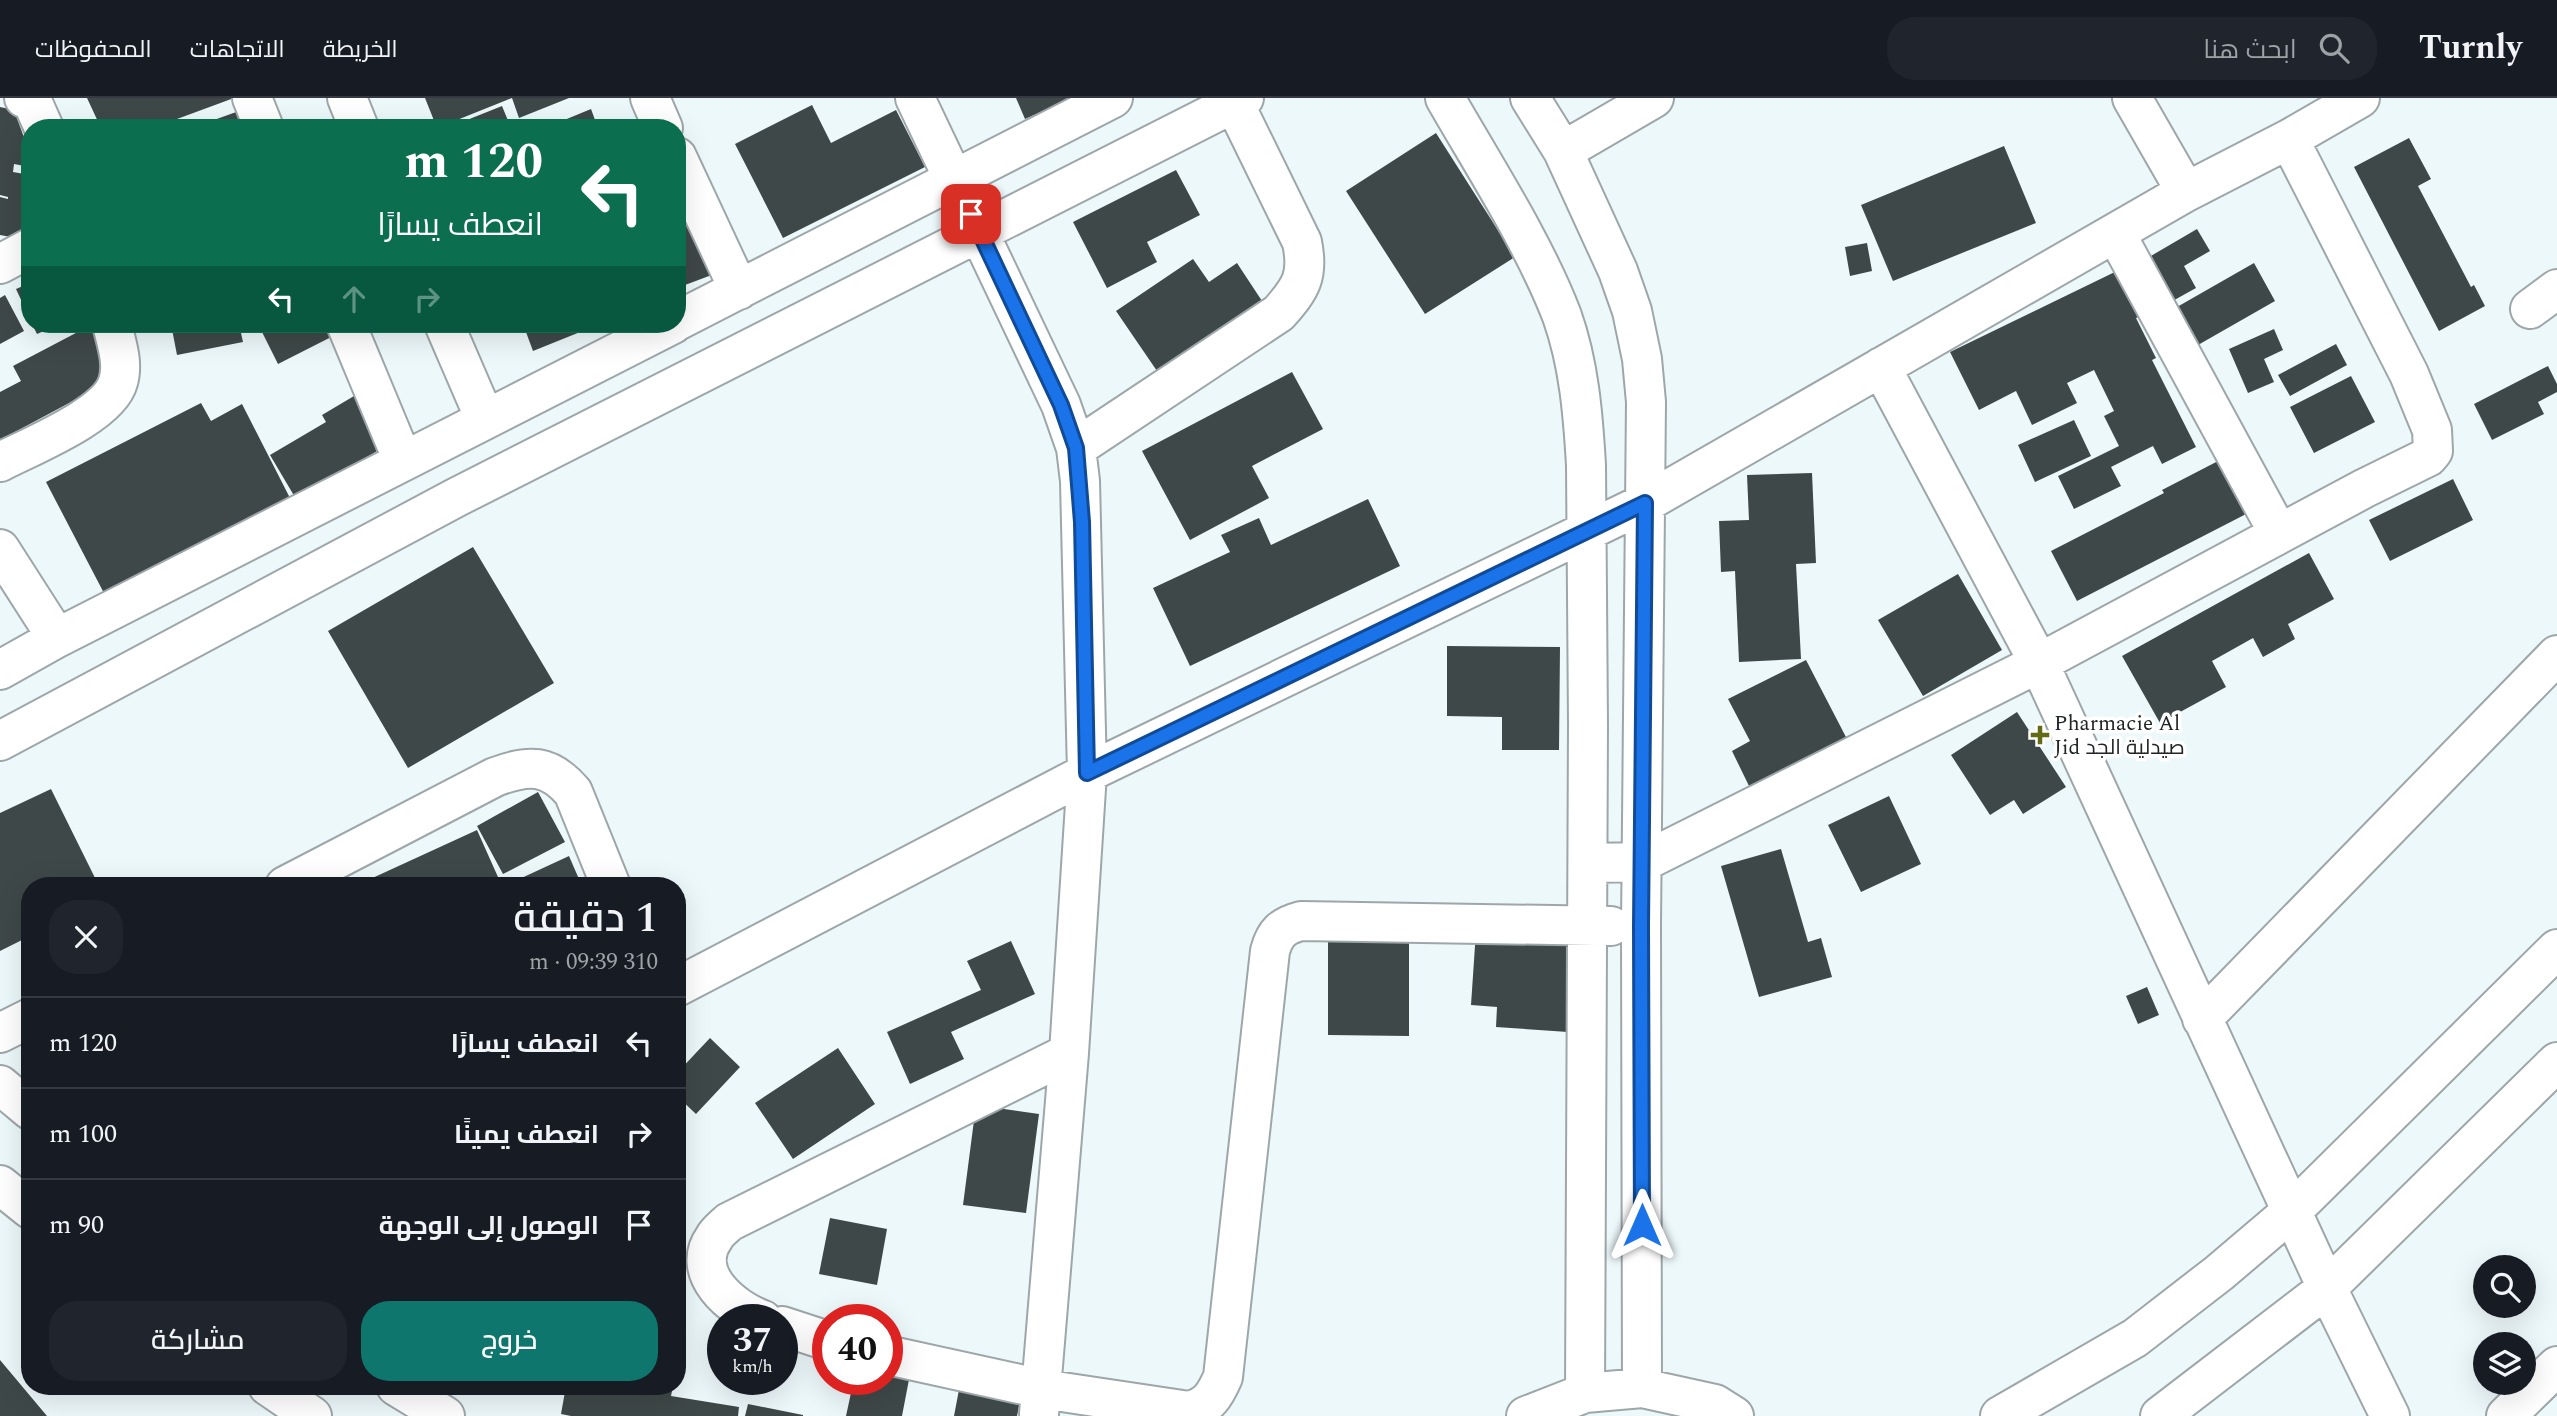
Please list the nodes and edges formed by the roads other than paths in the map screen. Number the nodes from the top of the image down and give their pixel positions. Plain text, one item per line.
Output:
1 (24, 98) edge
2 (252, 98) edge
3 (347, 98) edge
4 (650, 98) edge
5 (915, 98) edge
6 (1113, 98) edge
7 (1445, 98) edge
8 (1530, 98) edge
9 (1654, 98) edge
10 (2132, 98) edge
11 (2360, 98) edge
12 (1239, 101) edge
13 (40, 119) edge
14 (260, 119) edge
15 (355, 119) edge
16 (659, 119) edge
17 (2288, 139) junction
18 (1563, 151) junction
19 (686, 176) edge
20 (954, 179) junction
21 (2186, 192) junction
22 (980, 232) junction
23 (2116, 234) junction
24 (21, 253) edge
25 (0, 264) edge
26 (739, 290) junction
27 (686, 316) edge
28 (114, 333) edge
29 (351, 333) edge
30 (448, 333) edge
31 (655, 333) edge
32 (1881, 367) junction
33 (485, 419) junction
34 (1076, 448) junction
35 (418, 453) junction
36 (0, 462) edge
37 (457, 497) junction
38 (1645, 503) junction
39 (1586, 532) junction
40 (2279, 534) junction
41 (0, 549) edge
42 (57, 638) junction
43 (2557, 655) edge
44 (2039, 663) junction
45 (0, 670) edge
46 (0, 741) edge
47 (1087, 773) junction
48 (1643, 862) junction
49 (1588, 863) junction
50 (302, 877) edge
51 (607, 877) edge
52 (1587, 926) junction
53 (1641, 926) junction
54 (2557, 949) edge
55 (686, 982) edge
56 (2202, 1019) junction
57 (21, 1022) edge
58 (0, 1033) edge
59 (1069, 1053) junction
60 (2557, 1062) edge
61 (0, 1085) edge
62 (21, 1102) edge
63 (0, 1185) edge
64 (21, 1202) edge
65 (2292, 1211) junction
66 (2327, 1288) junction
67 (732, 1304) edge
68 (903, 1360) edge
69 (2557, 1366) edge
70 (1642, 1388) junction
71 (1585, 1393) junction
72 (281, 1395) edge
73 (410, 1395) edge
74 (1041, 1403) edge
75 (312, 1416) edge
76 (444, 1416) edge
77 (1526, 1416) edge
78 (1734, 1416) edge
79 (2000, 1416) edge
80 (2160, 1416) edge
81 (2390, 1416) edge
82 (2506, 1416) edge

1 - 13 street
2 - 14 street
3 - 15 street
4 - 16 street
5 - 20 street
6 - 20 street
7 - 39 street
8 - 18 street
9 - 18 street
10 - 21 street
11 - 17 street
12 - 22 street
12 - 34 street
17 - 21 street
17 - 40 street
18 - 38 street
19 - 26 street
20 - 22 street
20 - 26 street
21 - 23 street
22 - 34 street
22 - 37 street
23 - 32 street
23 - 40 street
24 - 25 street
26 - 27 street
28 - 36 street
29 - 35 street
30 - 33 street
31 - 33 street
32 - 38 street
32 - 44 street
33 - 35 street
34 - 47 street
35 - 37 street
35 - 42 street
37 - 46 street
38 - 39 street
38 - 48 street
39 - 47 street
39 - 49 street
40 - 44 street
41 - 42 street
42 - 45 street
43 - 56 street
44 - 48 street
44 - 56 street
47 - 55 street
47 - 59 street
48 - 49 street
48 - 53 street
49 - 52 street
50 - 51 street
52 - 53 street
52 - 71 street
52 - 74 street
53 - 70 street
54 - 65 street
56 - 65 street
57 - 58 street
59 - 67 street
59 - 74 street
60 - 66 street
61 - 62 street
63 - 64 street
65 - 66 street
65 - 79 street
66 - 80 street
66 - 81 street
68 - 74 street
69 - 82 street
70 - 71 street
70 - 78 street
71 - 77 street
72 - 75 street
73 - 76 street

